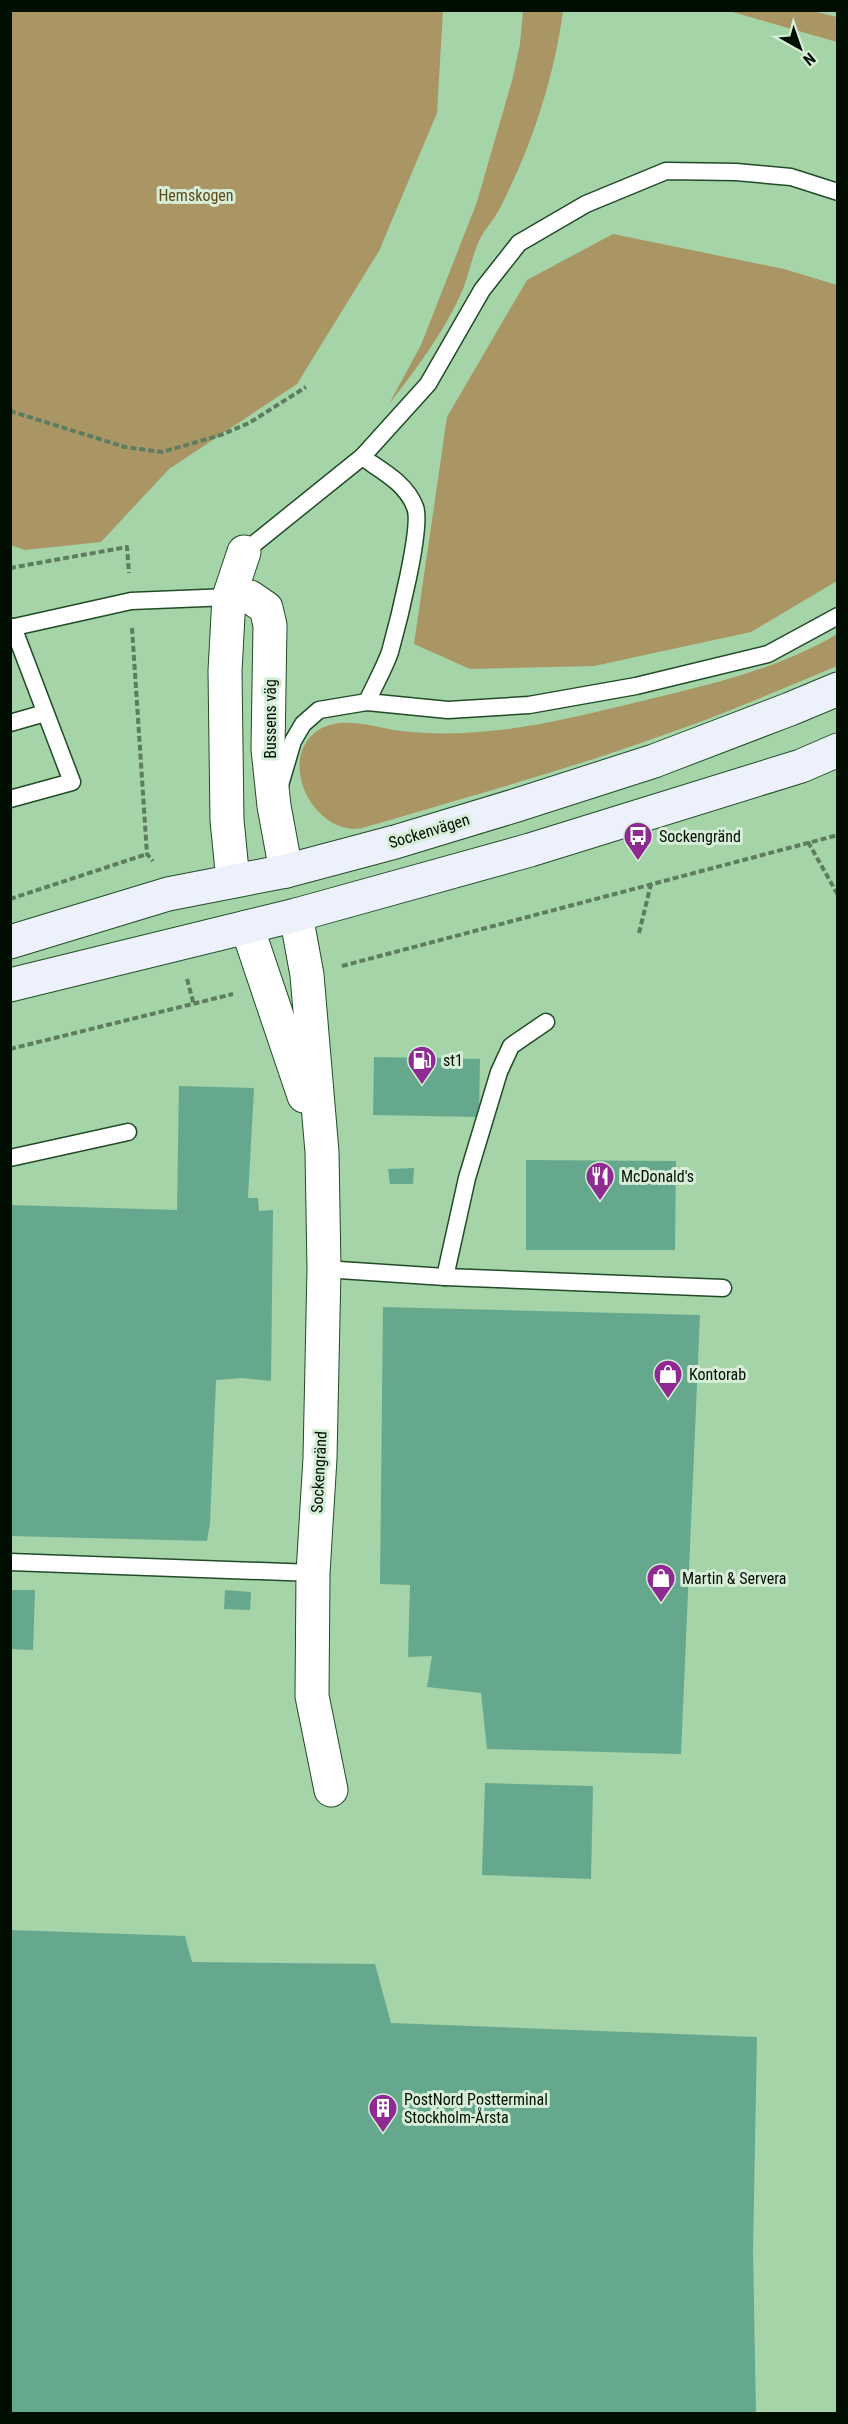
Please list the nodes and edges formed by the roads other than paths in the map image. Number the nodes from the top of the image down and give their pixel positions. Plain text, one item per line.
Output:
1 (837, 192) edge
2 (362, 457) junction
3 (244, 552) joint
4 (229, 597) junction
5 (837, 616) edge
6 (12, 628) edge
7 (837, 689) edge
8 (367, 702) junction
9 (45, 713) junction
10 (10, 723) edge
11 (837, 750) edge
12 (10, 799) edge
13 (274, 806) junction
14 (286, 871) junction
15 (233, 881) junction
16 (296, 915) junction
17 (247, 927) junction
18 (10, 942) edge
19 (10, 985) edge
20 (546, 1022) dead end
21 (128, 1132) dead end
22 (322, 1152) junction
23 (10, 1158) edge
24 (324, 1269) junction
25 (445, 1277) junction
26 (723, 1288) dead end
27 (10, 1562) edge
28 (313, 1573) junction
29 (331, 1790) dead end

1 - 2 lane
2 - 3 lane
2 - 8 lane
3 - 4 street
4 - 6 lane
4 - 13 street, Bussens väg
4 - 15 street
5 - 8 lane
6 - 9 lane
7 - 14 main road, Sockenvägen
8 - 13 lane
9 - 10 lane
9 - 12 lane
11 - 16 main road
13 - 14 street, Bussens väg
14 - 15 main road, Sockenvägen
14 - 16 main road
15 - 17 main road
15 - 18 main road, Sockenvägen
16 - 17 main road
16 - 22 street, Sockengränd
17 - 19 main road
17 - 22 street, Sockengränd
20 - 25 lane
21 - 23 lane
22 - 24 street, Sockengränd
24 - 25 lane
24 - 28 street, Sockengränd
25 - 26 lane
27 - 28 lane
28 - 29 street, Sockengränd

